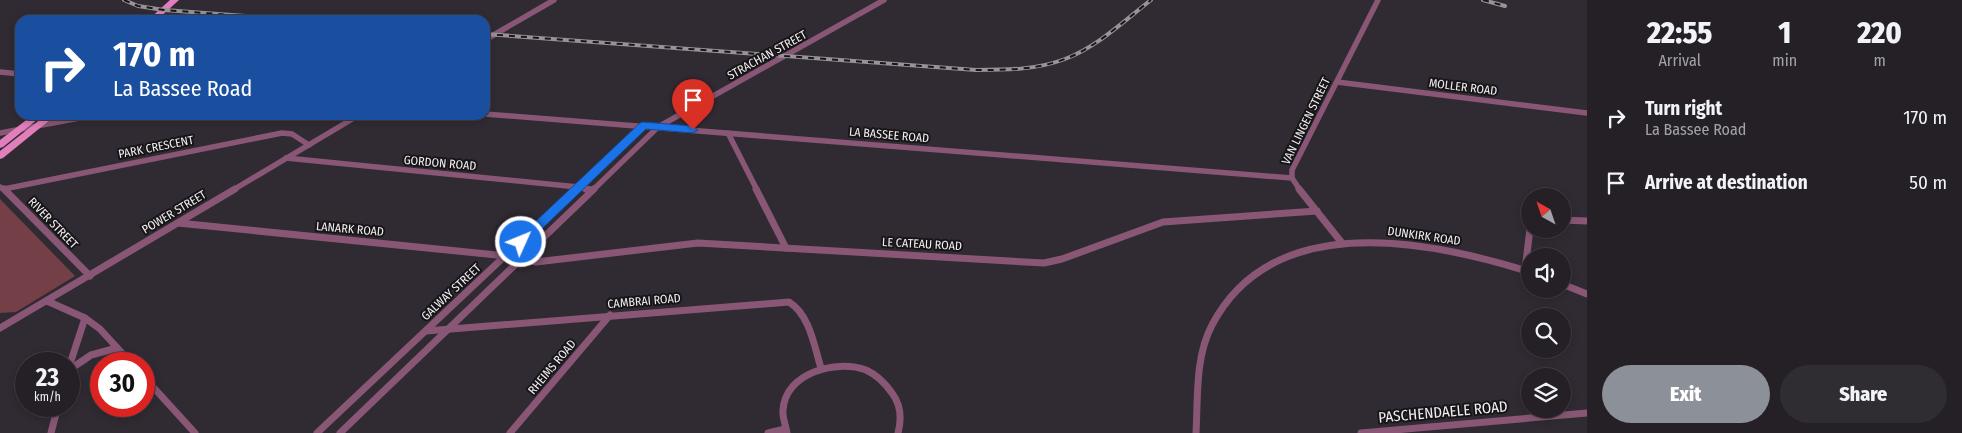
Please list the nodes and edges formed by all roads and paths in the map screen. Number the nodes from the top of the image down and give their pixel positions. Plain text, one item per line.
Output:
1 (175, 0) edge
2 (185, 0) edge
3 (554, 0) edge
4 (884, 0) edge
5 (1378, 0) edge
6 (158, 15) edge
7 (168, 15) edge
8 (490, 37) edge
9 (0, 72) edge
10 (15, 74) edge
11 (1337, 82) junction
12 (1587, 113) edge
13 (490, 114) edge
14 (33, 120) edge
15 (46, 120) edge
16 (66, 120) edge
17 (351, 120) edge
18 (39, 125) junction
19 (643, 125) junction
20 (658, 127) junction
21 (21, 129) junction
22 (728, 132) junction
23 (0, 133) edge
24 (0, 145) edge
25 (309, 145) junction
26 (0, 156) edge
27 (286, 158) junction
28 (1292, 178) junction
29 (578, 187) junction
30 (2, 188) edge
31 (592, 190) junction
32 (1317, 211) junction
33 (1571, 220) edge
34 (1587, 221) edge
35 (178, 223) junction
36 (1342, 243) junction
37 (786, 248) junction
38 (507, 256) junction
39 (520, 260) junction
40 (1521, 269) edge
41 (90, 276) junction
42 (1571, 288) edge
43 (1587, 294) edge
44 (47, 301) junction
45 (610, 315) junction
46 (85, 318) junction
47 (2, 323) edge
48 (445, 330) junction
49 (426, 332) junction
50 (117, 348) junction
51 (74, 352) edge
52 (121, 352) edge
53 (80, 360) edge
54 (821, 368) junction
55 (155, 389) edge
56 (1587, 413) edge
57 (55, 417) edge
58 (786, 431) edge
59 (51, 433) edge
60 (195, 433) edge
61 (318, 433) edge
62 (340, 433) edge
63 (510, 433) edge
64 (768, 433) edge
65 (898, 433) edge
66 (1196, 433) edge
67 (1361, 433) edge

1 - 6 main road
2 - 7 main road
3 - 8 street
4 - 20 street, STRACHAN STREET
5 - 11 street, VAN LINGEN STREET
9 - 10 street
11 - 12 street, MOLLER ROAD
11 - 28 street, VAN LINGEN STREET
13 - 19 street, LA BASSEE ROAD
14 - 21 main road
15 - 18 main road
16 - 18 street
17 - 25 street, POWER STREET
18 - 21 street
18 - 26 main road
19 - 20 street, LA BASSEE ROAD
19 - 29 street, GALWAY STREET
20 - 22 street, LA BASSEE ROAD
20 - 31 street, GALWAY STREET
21 - 23 street
21 - 24 main road
22 - 28 street, LA BASSEE ROAD
22 - 37 street
25 - 27 street, POWER STREET
25 - 30 street, PARK CRESCENT
27 - 29 street, GORDON ROAD
27 - 35 street, POWER STREET
28 - 32 street, VAN LINGEN STREET
29 - 31 street, GORDON ROAD
29 - 38 street, GALWAY STREET
30 - 41 street, RIVER STREET
31 - 39 street, GALWAY STREET
32 - 36 street, VAN LINGEN STREET
32 - 37 street, LE CATEAU ROAD
33 - 34 street
35 - 38 street, LANARK ROAD
35 - 41 street, POWER STREET
36 - 40 street, DUNKIRK ROAD
36 - 66 street, DUNKIRK ROAD
37 - 39 street, LE CATEAU ROAD
38 - 39 street, LANARK ROAD
38 - 49 street, GALWAY STREET
39 - 48 street, GALWAY STREET
41 - 44 street, POWER STREET
42 - 43 street
44 - 46 street
44 - 47 street, POWER STREET
45 - 48 street, CAMBRAI ROAD
45 - 54 street, CAMBRAI ROAD
45 - 63 street, RHEIMS ROAD
46 - 50 street
46 - 51 street
48 - 49 street, CAMBRAI ROAD
48 - 62 street, GALWAY STREET
49 - 61 street, GALWAY STREET
50 - 52 street
50 - 53 street
54 - 58 street
54 - 65 street
55 - 60 street
56 - 67 street, PASCHENDAELE ROAD
57 - 59 street
58 - 64 street

